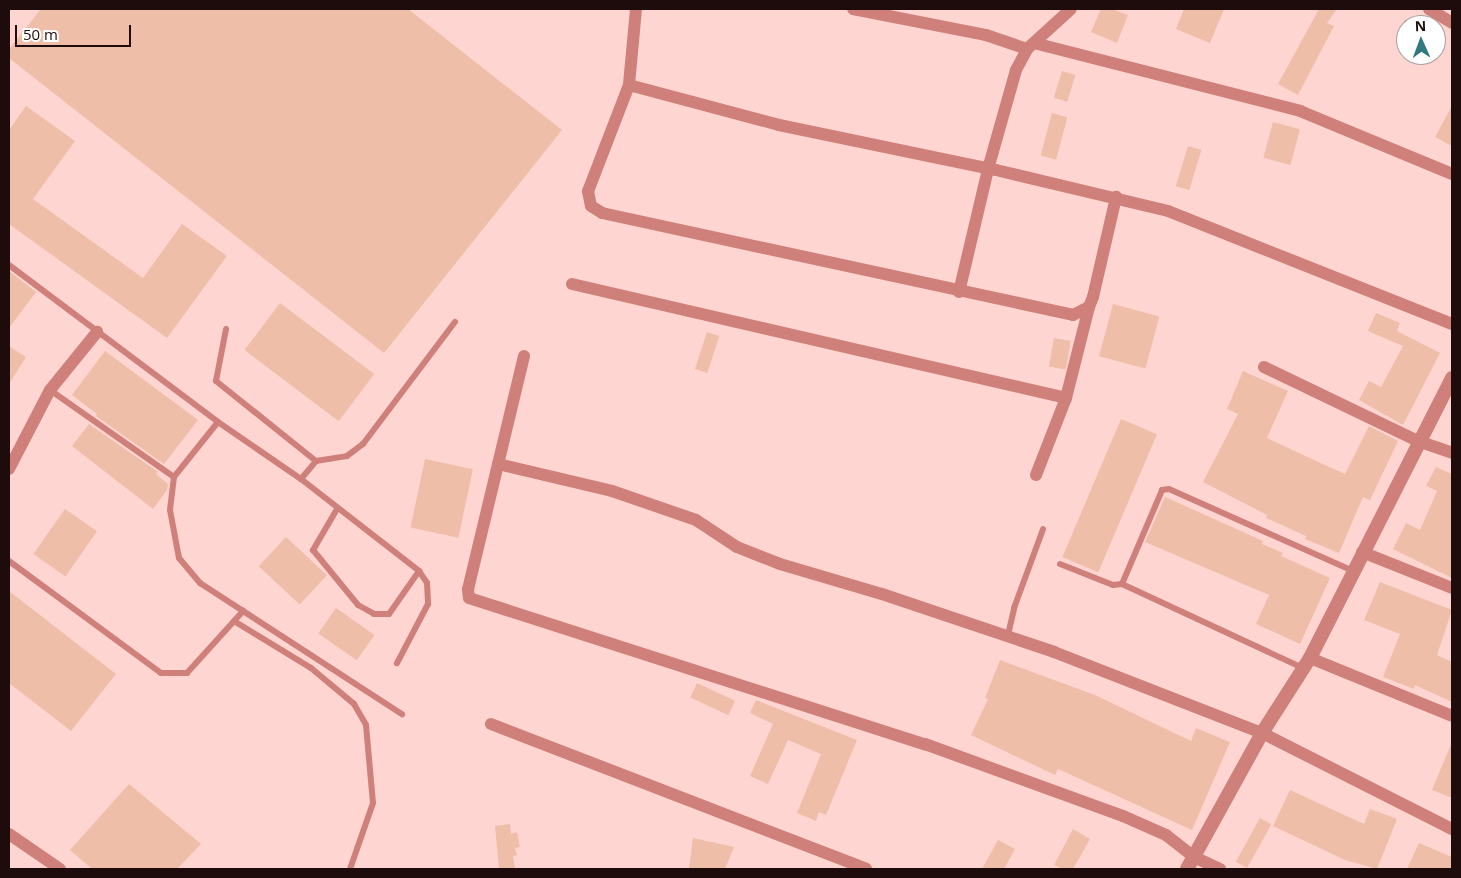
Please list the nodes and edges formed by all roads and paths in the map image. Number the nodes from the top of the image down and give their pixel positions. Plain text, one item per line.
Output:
1 (636, 9) edge
2 (853, 9) edge
3 (1071, 9) edge
4 (1429, 9) edge
5 (1452, 23) edge
6 (1031, 46) junction
7 (630, 85) junction
8 (988, 169) junction
9 (1452, 174) edge
10 (1116, 197) junction
11 (9, 264) edge
12 (572, 284) dead end
13 (959, 292) junction
14 (1089, 307) junction
15 (454, 322) dead end
16 (1452, 324) edge
17 (226, 329) dead end
18 (96, 332) junction
19 (524, 356) dead end
20 (1264, 367) dead end
21 (1452, 378) edge
22 (50, 390) junction
23 (1066, 398) junction
24 (218, 422) junction
25 (1418, 441) junction
26 (1452, 454) edge
27 (316, 461) junction
28 (498, 464) junction
29 (9, 469) edge
30 (1036, 475) dead end
31 (174, 477) junction
32 (302, 479) junction
33 (337, 509) junction
34 (1043, 529) dead end
35 (1362, 552) junction
36 (9, 561) edge
37 (1060, 564) dead end
38 (418, 571) junction
39 (1353, 571) junction
40 (1122, 584) junction
41 (1452, 588) edge
42 (243, 612) junction
43 (234, 621) junction
44 (1008, 635) junction
45 (397, 663) dead end
46 (1306, 663) junction
47 (402, 714) dead end
48 (1452, 716) edge
49 (491, 724) dead end
50 (1262, 733) junction
51 (1452, 829) edge
52 (9, 834) edge
53 (1190, 863) edge
54 (844, 865) edge
55 (60, 869) edge
56 (350, 869) edge
57 (866, 869) edge
58 (1220, 869) edge

1 - 7 street
2 - 6 street
3 - 6 street
4 - 5 street
6 - 8 street
6 - 9 street
7 - 8 street
7 - 13 street
8 - 10 street
8 - 13 street
10 - 14 street
10 - 16 street
11 - 18 lane
12 - 23 street
13 - 14 street
14 - 23 street
15 - 27 lane
17 - 27 lane
18 - 22 street
18 - 24 lane
19 - 28 street
20 - 25 street
21 - 25 street
22 - 29 street
22 - 31 lane
23 - 30 street
24 - 31 lane
24 - 32 lane
25 - 26 street
25 - 35 street
27 - 32 lane
28 - 44 street
28 - 53 street
31 - 42 lane
32 - 33 lane
33 - 38 lane
33 - 38 lane
34 - 44 lane
35 - 39 street
35 - 41 street
36 - 43 lane
37 - 40 lane
38 - 45 lane
39 - 40 lane
39 - 46 street
40 - 46 lane
42 - 43 lane
42 - 47 lane
43 - 56 lane
44 - 50 street
46 - 48 street
46 - 50 street
49 - 54 street
50 - 51 street
50 - 53 street
52 - 55 street
53 - 58 street
54 - 57 street

